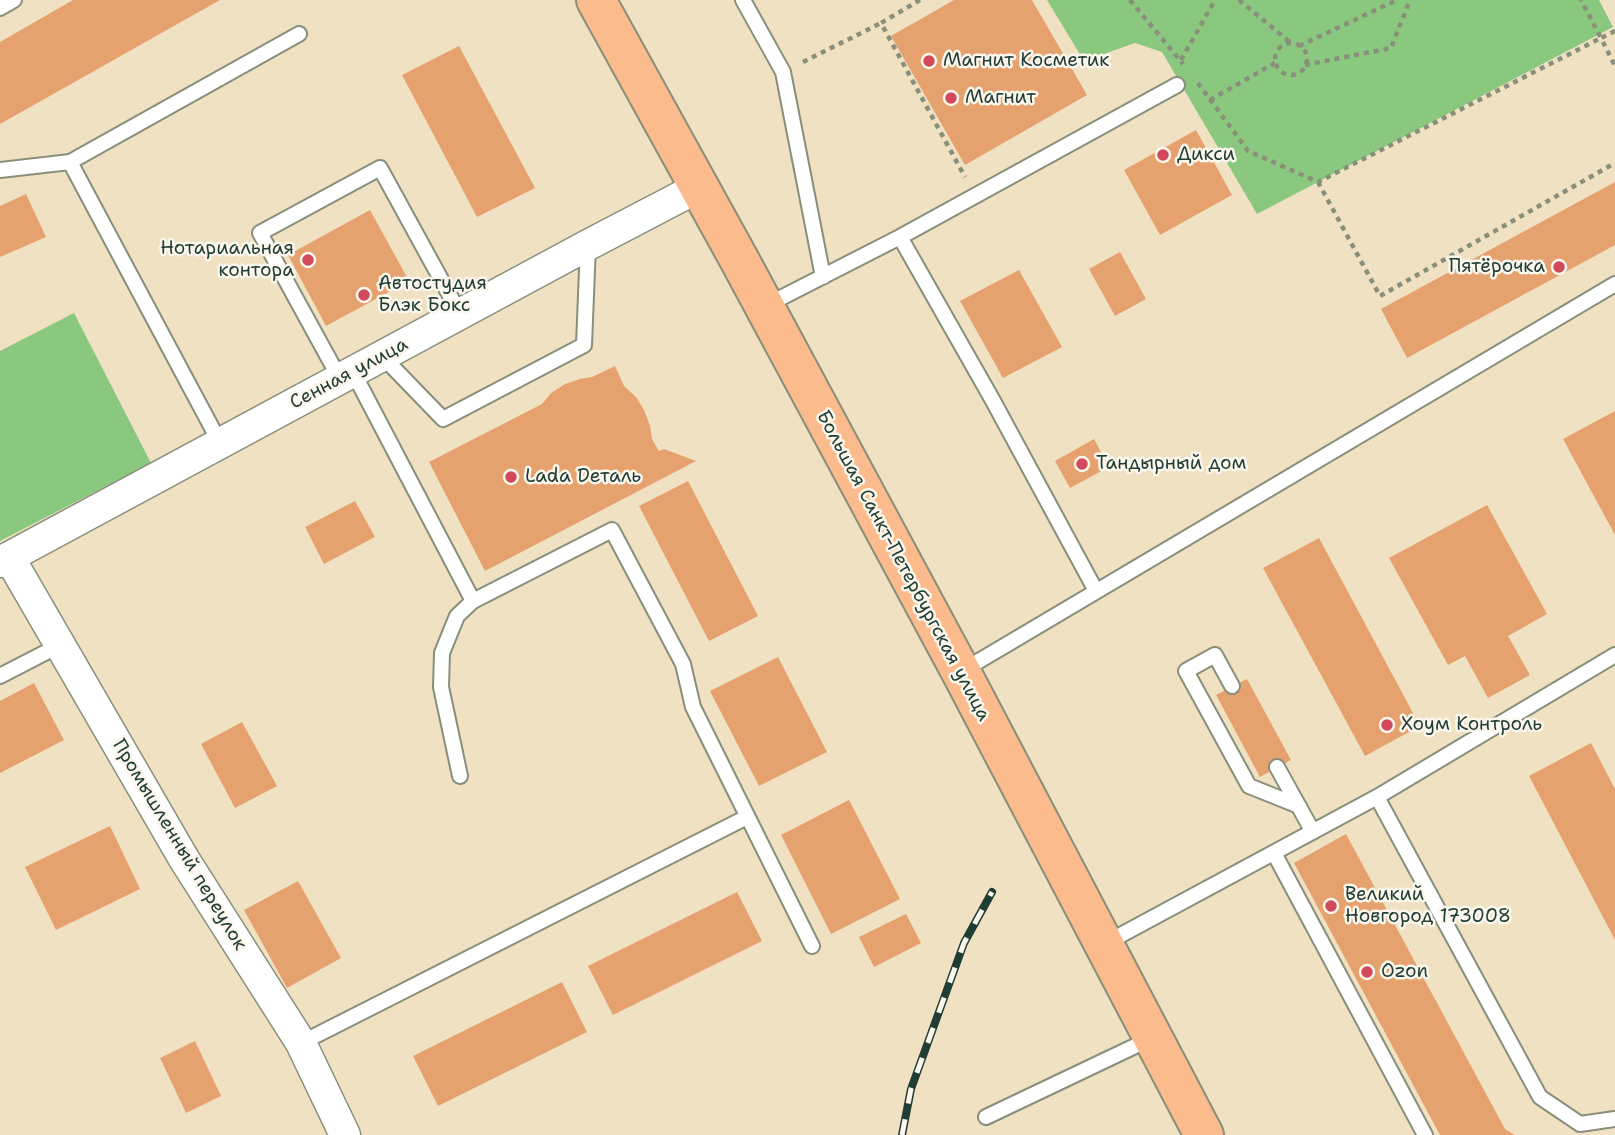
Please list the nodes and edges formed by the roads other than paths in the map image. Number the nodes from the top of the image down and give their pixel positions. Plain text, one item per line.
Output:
1 (14, 0) edge
2 (596, 0) edge
3 (743, 0) edge
4 (0, 8) edge
5 (299, 34) dead end
6 (1177, 85) road end
7 (70, 162) junction
8 (0, 170) edge
9 (699, 187) junction
10 (900, 237) junction
11 (588, 245) junction
12 (823, 277) junction
13 (1615, 284) edge
14 (764, 306) junction
15 (460, 314) junction
16 (382, 356) junction
17 (347, 375) junction
18 (220, 443) junction
19 (4, 560) edge
20 (1096, 591) junction
21 (473, 601) junction
22 (60, 645) junction
23 (1615, 655) edge
24 (961, 672) junction
25 (0, 676) edge
26 (1232, 686) dead end
27 (1277, 767) dead end
28 (460, 776) dead end
29 (1377, 797) junction
30 (1298, 806) junction
31 (747, 817) junction
32 (1313, 832) junction
33 (1274, 853) junction
34 (1104, 944) junction
35 (812, 946) dead end
36 (1153, 1037) junction
37 (301, 1043) junction
38 (986, 1117) dead end
39 (1615, 1119) edge
40 (345, 1135) edge
41 (1204, 1135) edge
42 (1425, 1135) edge

1 - 4 lane
2 - 9 main road, Большая Санкт-Петербургская улица
3 - 12 lane
5 - 7 lane
6 - 10 lane
7 - 8 lane
7 - 18 lane
9 - 11 street, Сенная улица
9 - 14 main road, Большая Санкт-Петербургская улица
10 - 12 lane
10 - 20 lane
11 - 15 street, Сенная улица
11 - 16 lane
12 - 14 lane
13 - 20 lane
14 - 24 main road, Большая Санкт-Петербургская улица
15 - 16 street, Сенная улица
15 - 17 lane
16 - 17 street, Сенная улица
17 - 18 street, Сенная улица
17 - 21 lane
18 - 19 street, Сенная улица
19 - 22 street, Промышленный переулок
20 - 24 lane
21 - 28 lane
21 - 31 lane
22 - 25 lane
22 - 37 street, Промышленный переулок
23 - 29 lane
24 - 34 main road, Большая Санкт-Петербургская улица
26 - 30 lane
27 - 30 lane
29 - 32 lane
29 - 39 lane
30 - 32 lane
31 - 35 lane
31 - 37 lane
32 - 33 lane
33 - 34 lane
33 - 42 lane
34 - 36 main road, Большая Санкт-Петербургская улица
36 - 38 lane
36 - 41 main road, Большая Санкт-Петербургская улица
37 - 40 street, Промышленный переулок

